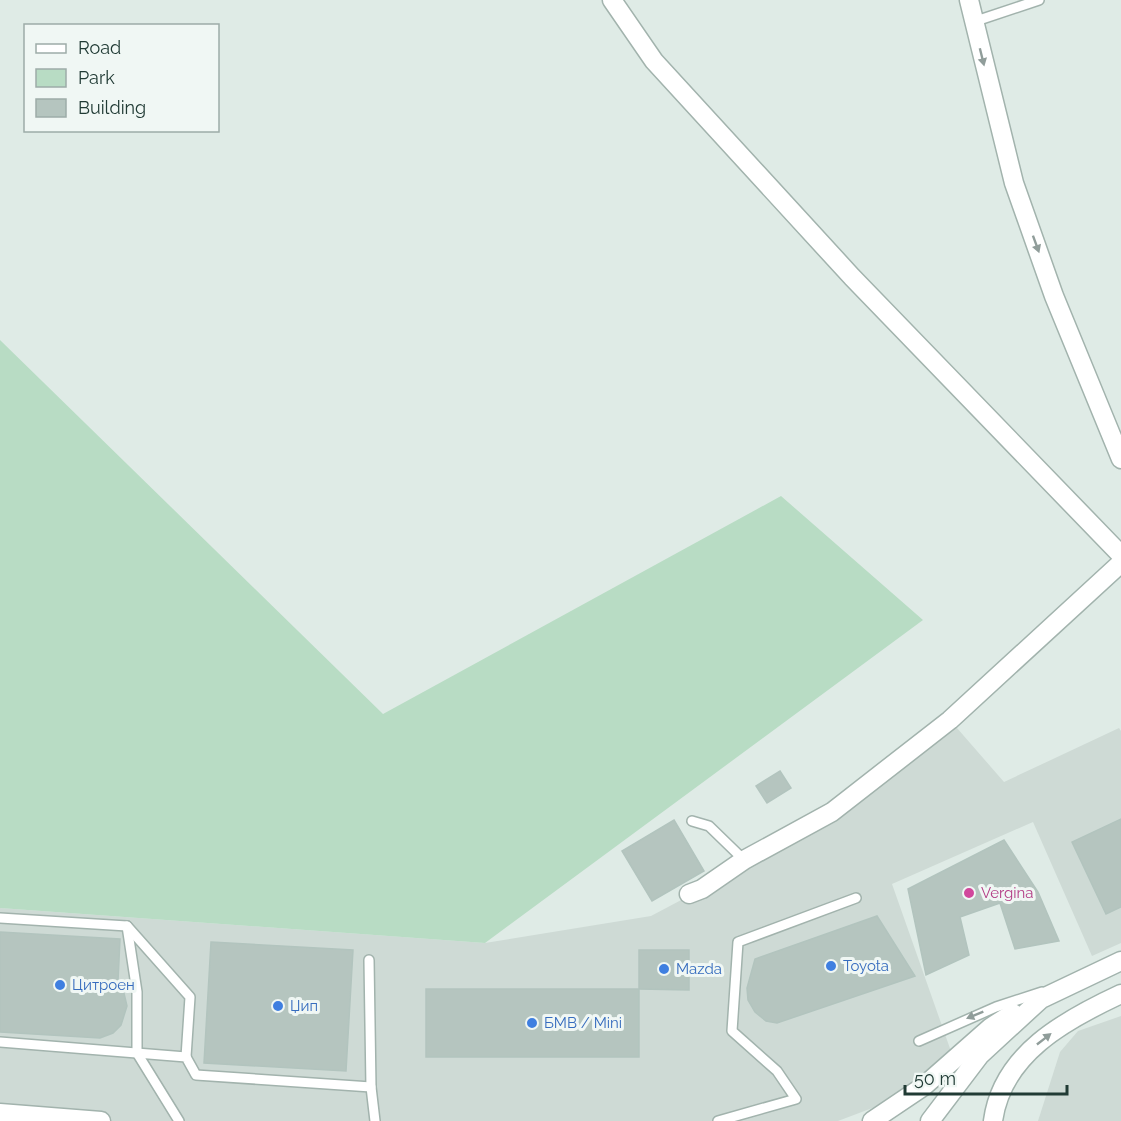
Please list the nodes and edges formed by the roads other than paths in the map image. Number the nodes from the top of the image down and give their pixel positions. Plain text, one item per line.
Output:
1 (612, 0) edge
2 (969, 0) edge
3 (1039, 0) edge
4 (973, 22) junction
5 (1121, 459) edge
6 (1121, 555) edge
7 (1121, 563) edge
8 (692, 821) dead end
9 (744, 860) junction
10 (689, 894) dead end
11 (856, 898) dead end
12 (0, 918) edge
13 (128, 927) junction
14 (369, 960) dead end
15 (1121, 961) edge
16 (1070, 983) junction
17 (1121, 994) edge
18 (1041, 999) junction
19 (919, 1041) dead end
20 (0, 1042) edge
21 (137, 1053) junction
22 (186, 1057) junction
23 (370, 1087) junction
24 (0, 1113) edge
25 (101, 1121) edge
26 (179, 1121) edge
27 (375, 1121) edge
28 (718, 1121) edge
29 (872, 1121) edge
30 (930, 1121) edge
31 (993, 1121) edge

1 - 6 street
2 - 4 street
3 - 4 lane
4 -> 5 street
7 - 9 street
8 - 9 lane
9 - 10 street
11 - 28 lane
12 - 13 lane
13 - 21 lane
13 - 22 lane
14 - 23 lane
15 - 16 street
16 - 18 street
16 -> 19 lane
31 -> 17 street
18 - 29 street
18 - 30 street
20 - 21 lane
21 - 22 lane
21 - 26 lane
22 - 23 lane
23 - 27 lane
24 - 25 street

